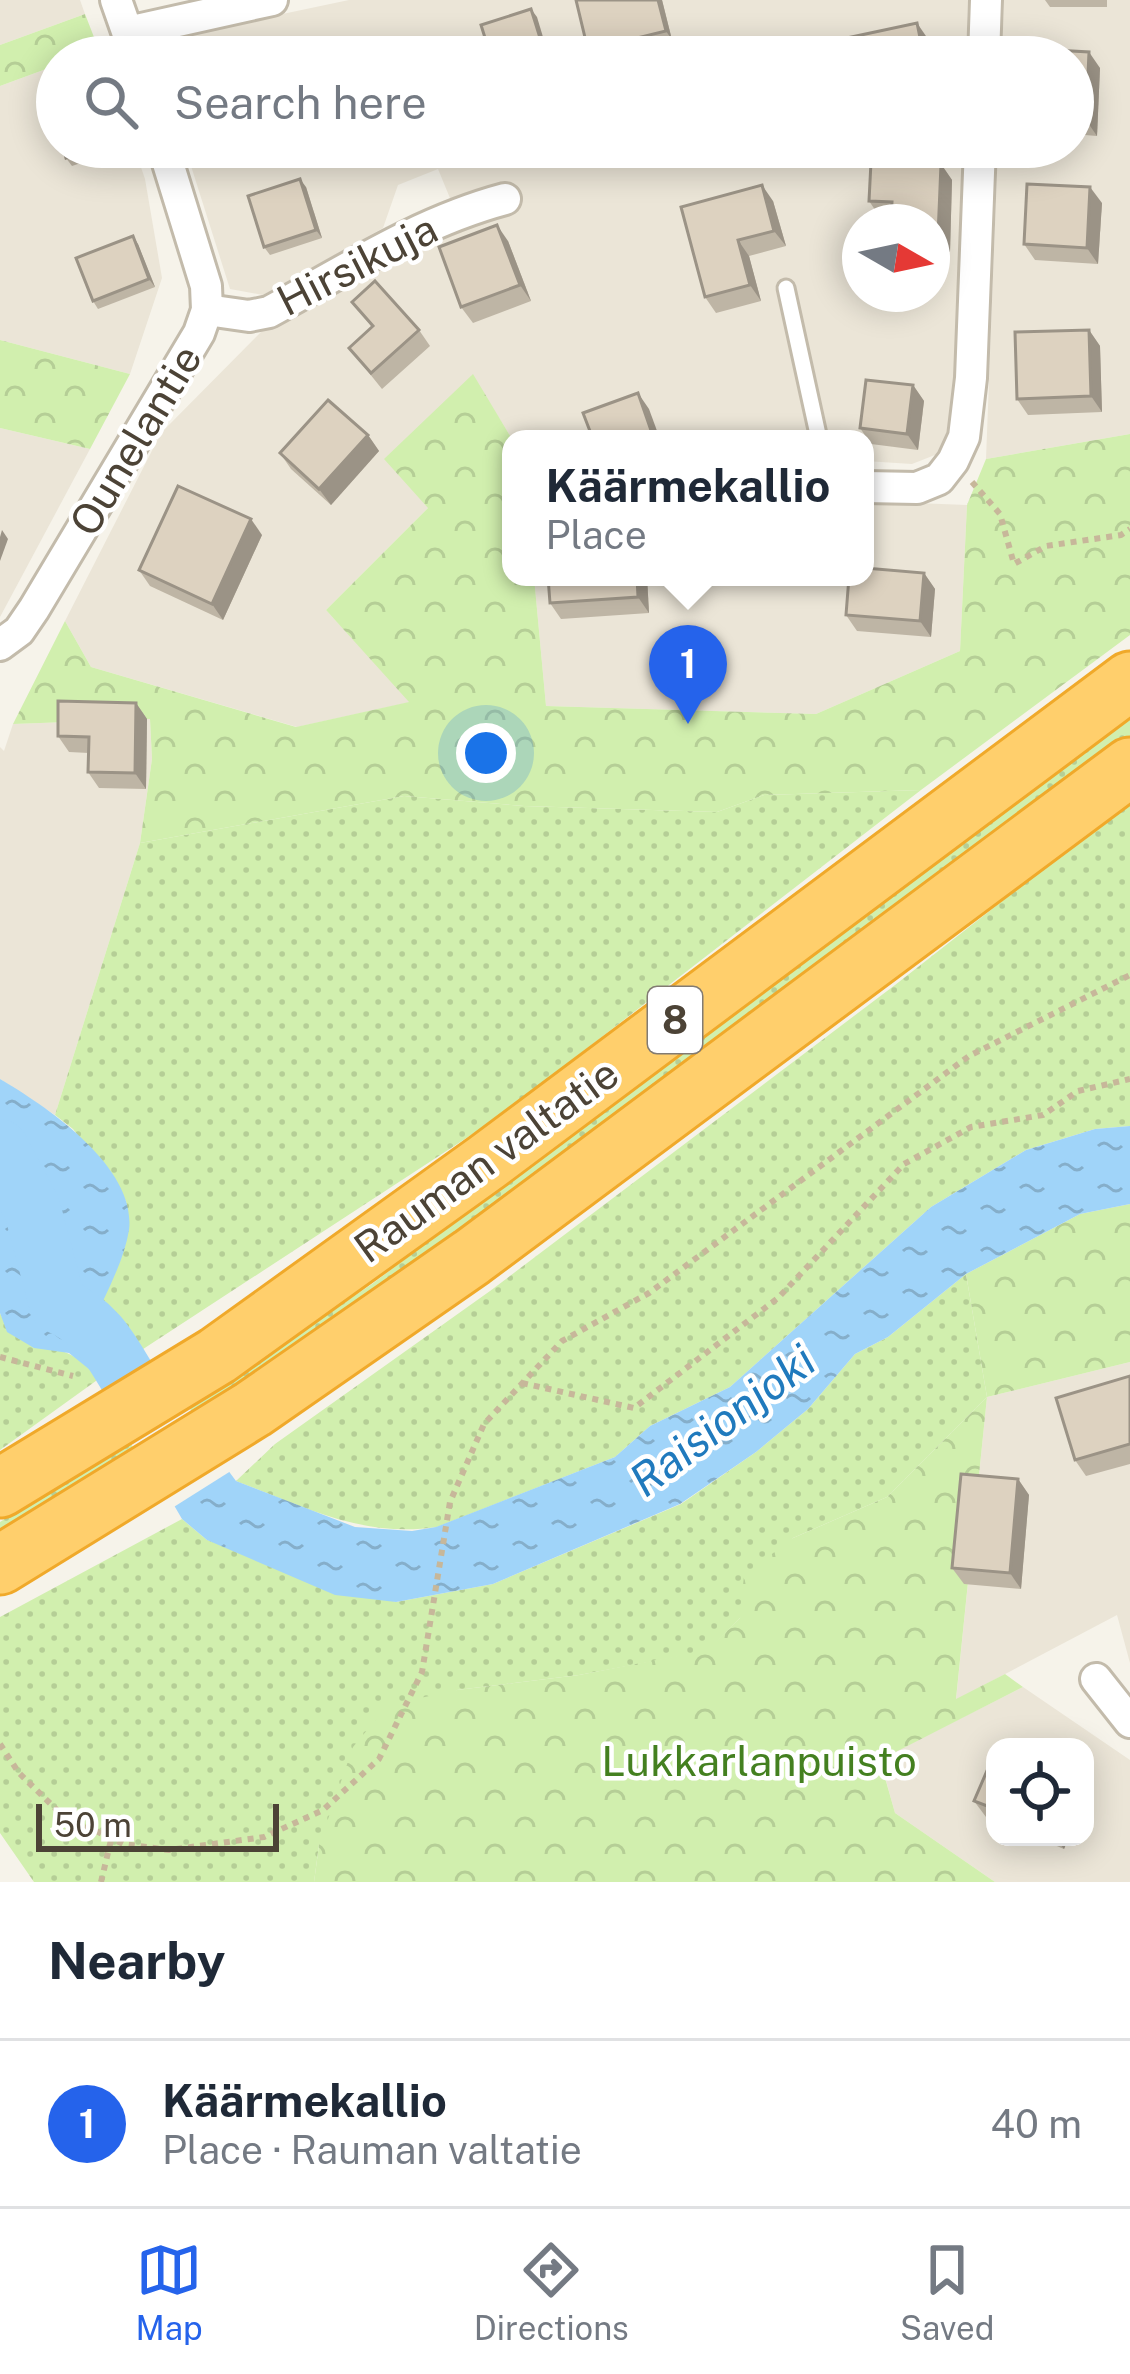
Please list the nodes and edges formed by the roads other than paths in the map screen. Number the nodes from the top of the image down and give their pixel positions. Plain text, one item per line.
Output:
1 (116, 0) edge
2 (272, 0) edge
3 (986, 0) edge
4 (129, 36) edge
5 (157, 36) edge
6 (985, 36) edge
7 (169, 168) edge
8 (979, 168) edge
9 (505, 199) dead end
10 (786, 288) dead end
11 (208, 310) junction
12 (817, 430) edge
13 (874, 488) edge
14 (0, 645) edge
15 (1130, 681) edge
16 (1130, 766) edge
17 (0, 1488) edge
18 (0, 1564) edge
19 (1096, 1679) dead end
20 (1130, 1722) edge

1 - 4 street
2 - 5 street
3 - 6 street
7 - 11 street, Ounelantie
8 - 13 street
9 - 11 street, Hirsikuja
10 - 12 lane
11 - 14 street, Ounelantie
15 - 17 highway, Rauman valtatie / 8
16 - 18 highway, Rauman valtatie / 8
19 - 20 street

